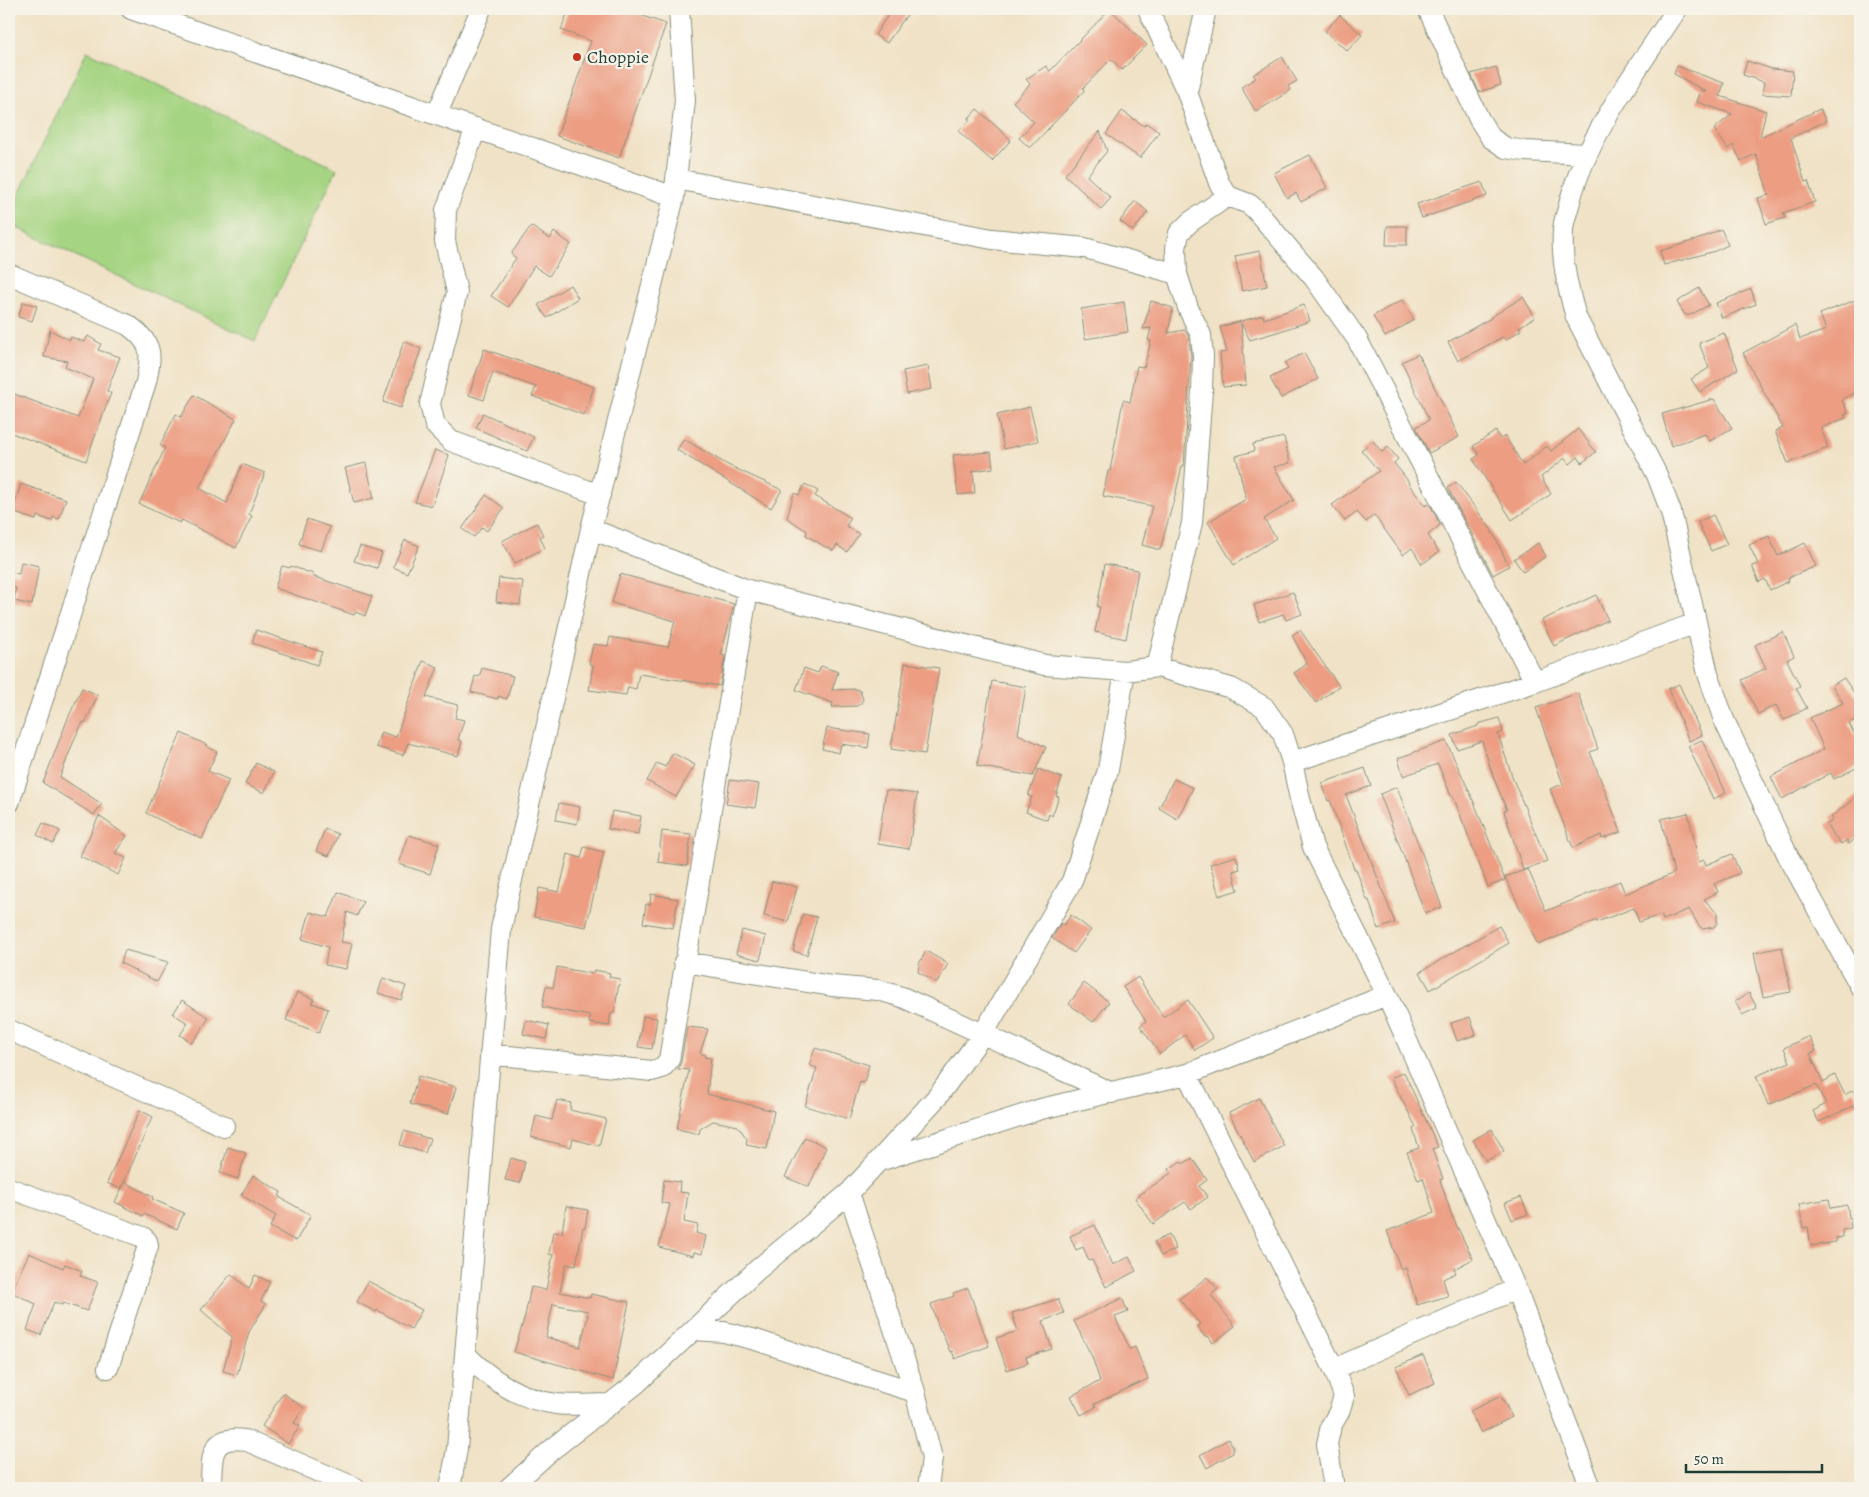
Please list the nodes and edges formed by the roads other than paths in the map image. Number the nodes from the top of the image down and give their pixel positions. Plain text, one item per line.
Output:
1 (131, 9) edge
2 (481, 9) edge
3 (1148, 9) edge
4 (1206, 9) edge
5 (1428, 9) edge
6 (1677, 9) edge
7 (677, 10) edge
8 (1187, 92) junction
9 (437, 114) junction
10 (476, 128) junction
11 (1587, 154) junction
12 (675, 188) junction
13 (1228, 196) junction
14 (9, 274) edge
15 (1177, 274) junction
16 (600, 495) junction
17 (591, 529) junction
18 (748, 590) junction
19 (1696, 624) junction
20 (1157, 667) junction
21 (1125, 671) junction
22 (1535, 682) junction
23 (1292, 762) junction
24 (9, 804) edge
25 (684, 962) junction
26 (1860, 986) edge
27 (1387, 995) junction
28 (9, 1030) edge
29 (983, 1034) junction
30 (490, 1054) junction
31 (1187, 1074) junction
32 (1112, 1093) junction
33 (224, 1126) dead end
34 (876, 1162) junction
35 (9, 1188) edge
36 (849, 1193) junction
37 (1516, 1289) junction
38 (694, 1330) junction
39 (465, 1354) junction
40 (108, 1368) dead end
41 (1334, 1369) junction
42 (915, 1392) junction
43 (611, 1404) junction
44 (211, 1488) edge
45 (356, 1488) edge
46 (450, 1488) edge
47 (509, 1488) edge
48 (928, 1488) edge
49 (1334, 1488) edge
50 (1591, 1488) edge

1 - 9 street
2 - 9 street
3 - 8 street
4 - 8 street
5 - 11 street
6 - 11 street
7 - 12 street
8 - 13 street
9 - 10 street
10 - 12 street
10 - 16 street
11 - 19 street
12 - 15 street
12 - 16 street
13 - 15 street
13 - 22 street
14 - 24 street
15 - 20 street
16 - 17 street
17 - 18 street
17 - 30 street
18 - 21 street
18 - 25 street
19 - 22 street
19 - 26 street
20 - 21 street
20 - 23 street
21 - 29 street
22 - 23 street
23 - 27 street
25 - 29 street
25 - 30 street
27 - 31 street
27 - 37 street
28 - 33 street
29 - 32 street
29 - 34 street
30 - 39 street
31 - 32 street
31 - 41 street
32 - 34 street
34 - 36 street
35 - 40 street
36 - 38 street
36 - 42 street
37 - 41 street
37 - 50 street
38 - 42 street
38 - 43 street
39 - 43 street
39 - 46 street
41 - 49 street
42 - 48 street
43 - 47 street
44 - 45 street

